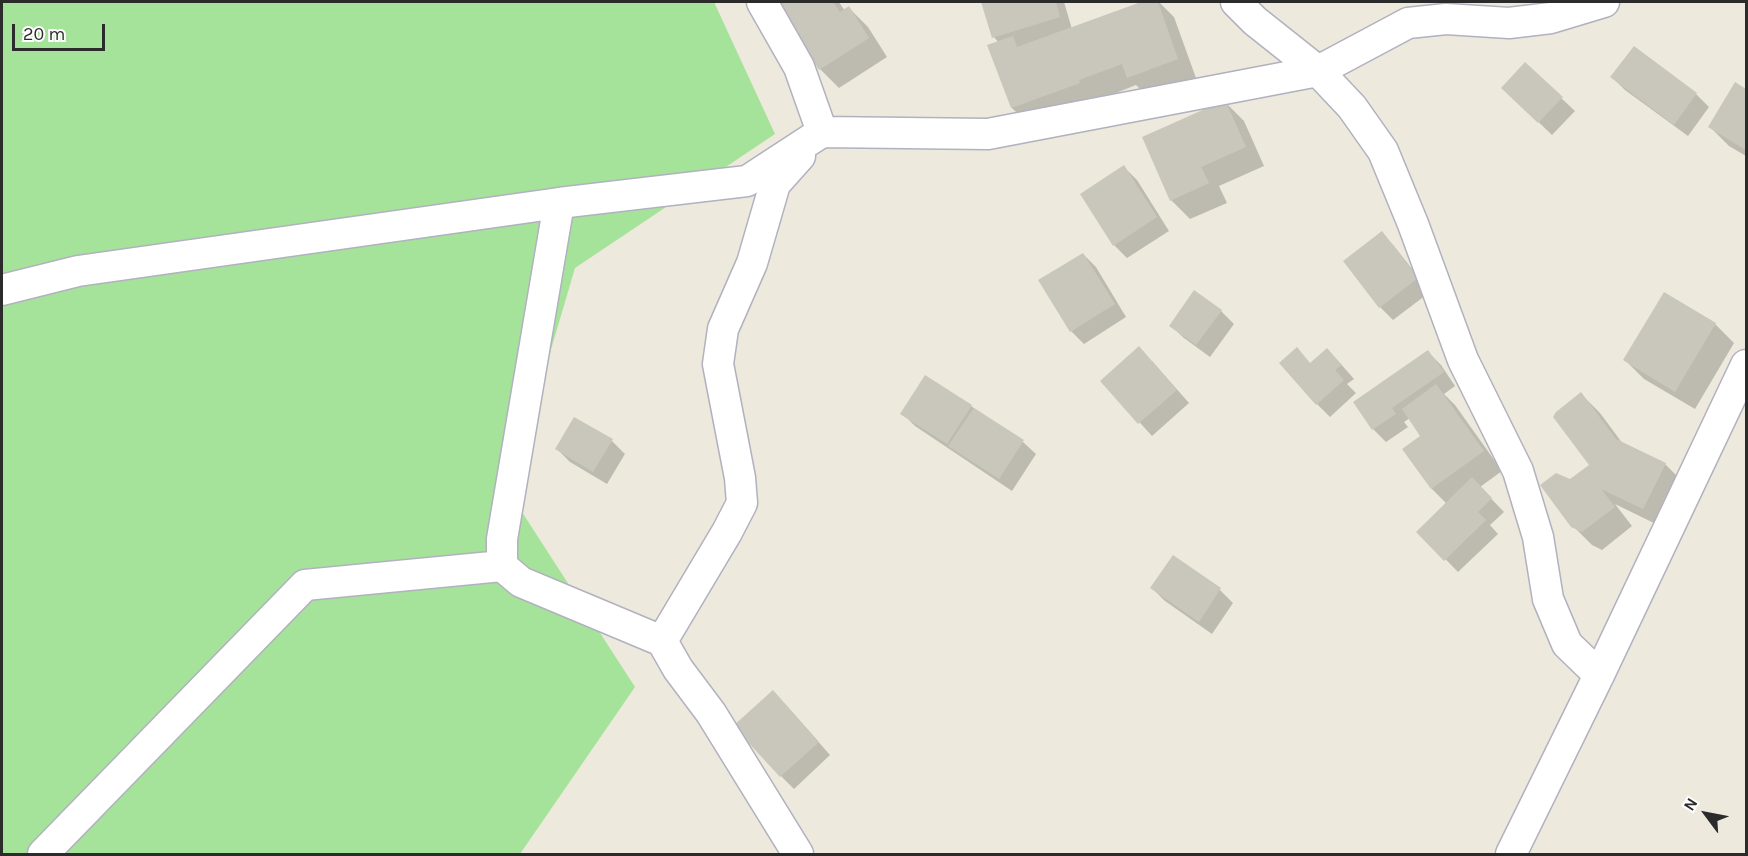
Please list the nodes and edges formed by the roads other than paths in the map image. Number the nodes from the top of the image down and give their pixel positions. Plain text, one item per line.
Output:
1 (762, 2) edge
2 (1604, 2) edge
3 (1253, 8) edge
4 (1318, 71) junction
5 (822, 132) junction
6 (559, 203) junction
7 (2, 290) edge
8 (1746, 365) edge
9 (502, 566) junction
10 (662, 641) junction
11 (1599, 675) junction
12 (43, 855) edge
13 (798, 855) edge
14 (1511, 855) edge

1 - 5 street
2 - 4 street
3 - 4 street
4 - 5 street
4 - 11 street
5 - 6 street
5 - 10 street
6 - 7 street
6 - 9 street
8 - 11 street
9 - 10 street
9 - 12 street
10 - 13 street
11 - 14 street

